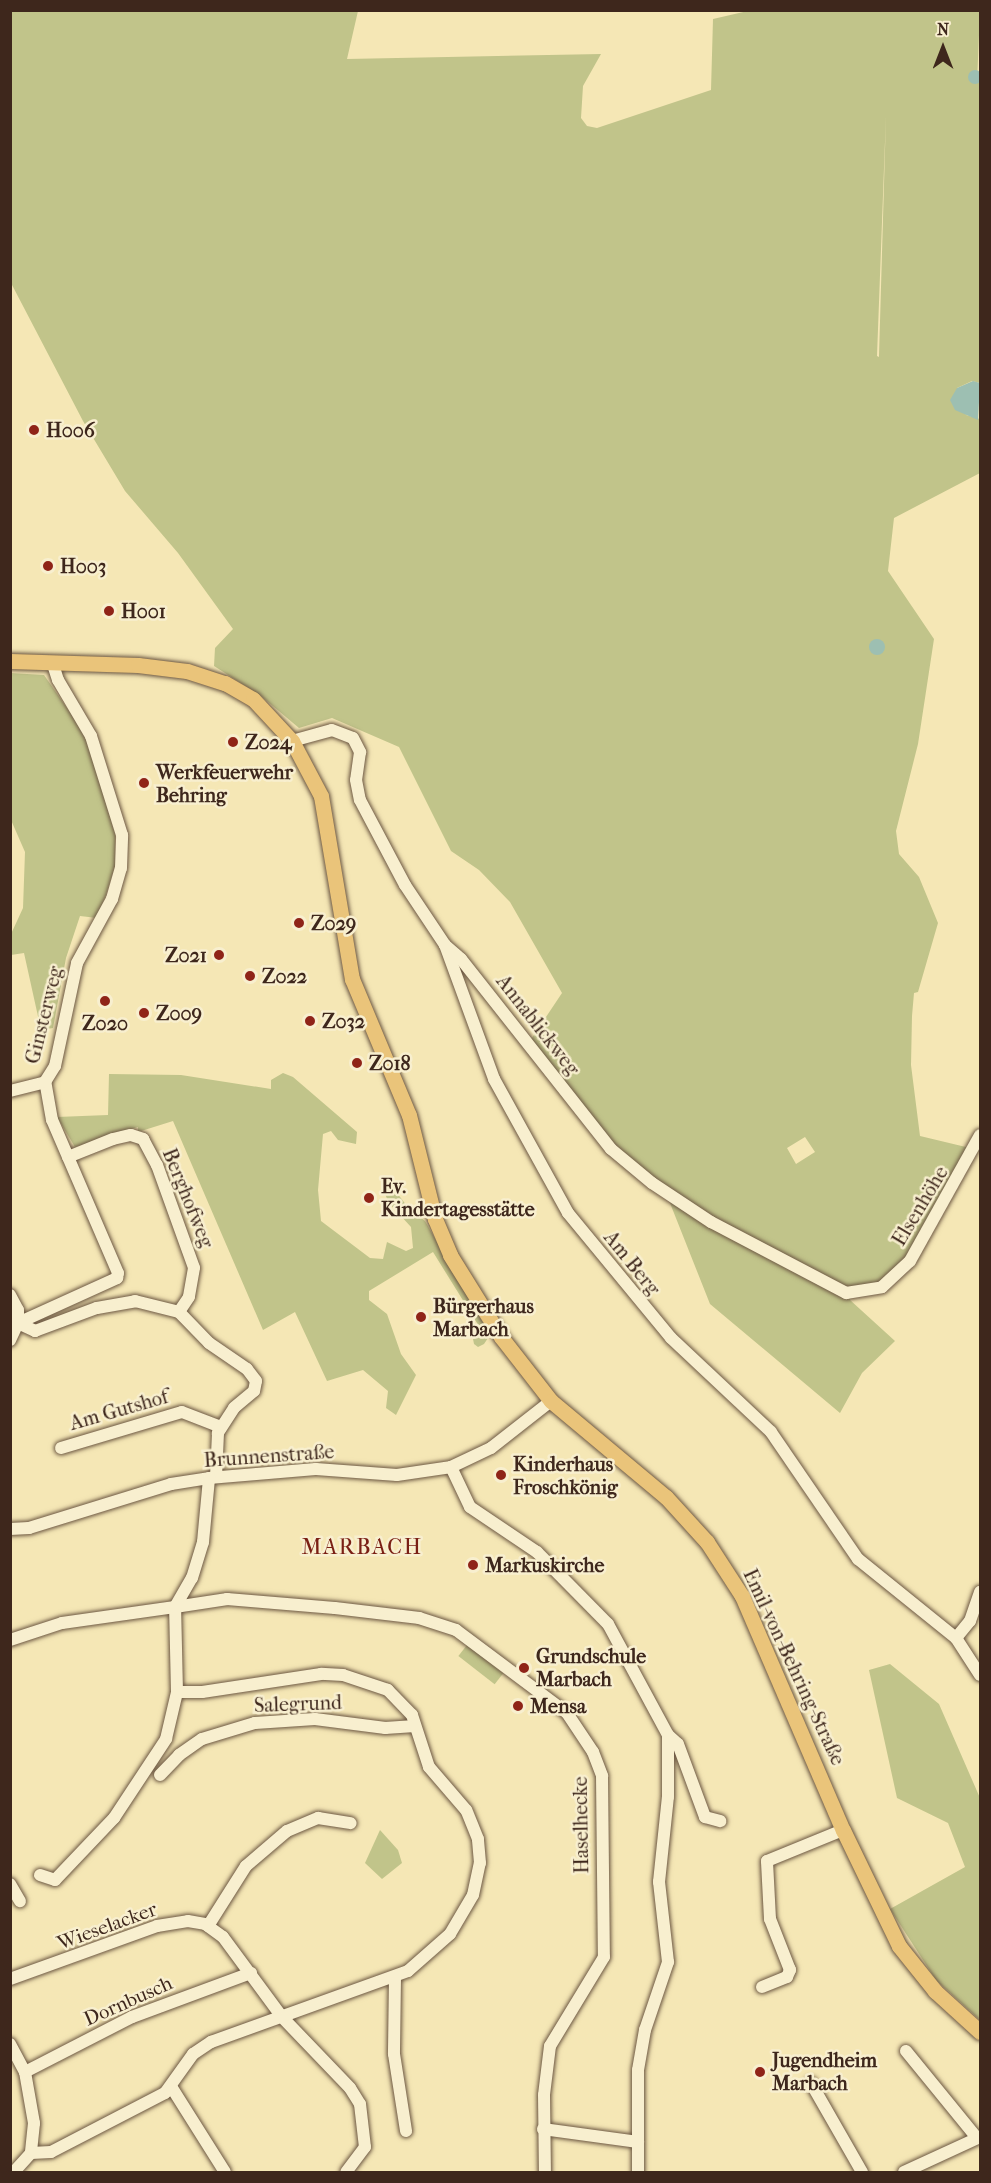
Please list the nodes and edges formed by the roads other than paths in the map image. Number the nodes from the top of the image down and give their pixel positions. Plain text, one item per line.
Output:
1 (10, 661) edge
2 (52, 662) junction
3 (292, 741) junction
4 (445, 945) junction
5 (45, 1082) junction
6 (10, 1091) edge
7 (981, 1135) edge
8 (68, 1157) junction
9 (846, 1293) joint
10 (10, 1295) edge
11 (179, 1312) junction
12 (18, 1323) junction
13 (10, 1340) edge
14 (551, 1401) junction
15 (221, 1427) junction
16 (61, 1448) dead end
17 (451, 1467) junction
18 (212, 1477) junction
19 (10, 1529) edge
20 (981, 1592) edge
21 (175, 1606) junction
22 (956, 1638) junction
23 (11, 1644) edge
24 (981, 1675) edge
25 (177, 1692) junction
26 (416, 1726) junction
27 (668, 1735) junction
28 (160, 1775) dead end
29 (720, 1821) dead end
30 (351, 1823) dead end
31 (843, 1830) junction
32 (40, 1875) dead end
33 (10, 1884) edge
34 (20, 1901) dead end
35 (208, 1926) junction
36 (251, 1973) junction
37 (395, 1978) junction
38 (10, 1979) edge
39 (762, 1987) dead end
40 (282, 2017) junction
41 (981, 2032) edge
42 (10, 2044) edge
43 (906, 2051) dead end
44 (25, 2072) junction
45 (811, 2083) dead end
46 (172, 2088) junction
47 (543, 2129) junction
48 (406, 2131) dead end
49 (979, 2138) edge
50 (638, 2142) junction
51 (30, 2153) junction
52 (17, 2172) edge
53 (225, 2172) edge
54 (346, 2172) edge
55 (544, 2172) edge
56 (638, 2172) edge
57 (862, 2172) edge
58 (904, 2172) edge

1 - 2 main road, Emil-von-Behring-Straße
2 - 3 main road, Emil-von-Behring-Straße
2 - 5 street, Ginsterweg
3 - 4 street, Annablickweg
3 - 14 main road, Emil-von-Behring-Straße
4 - 9 street, Annablickweg
4 - 22 street, Am Berg
5 - 6 street
5 - 8 street, Ginsterweg
7 - 9 street, Elsenhöhe
8 - 11 street, Berghofweg
8 - 12 street, Ginsterweg
10 - 12 street
11 - 12 street
11 - 15 street
12 - 13 street
14 - 17 street, Brunnenstraße
14 - 31 main road, Emil-von-Behring-Straße
15 - 16 street, Am Gutshof
15 - 18 street
17 - 18 street, Brunnenstraße
17 - 27 street
18 - 19 street, Brunnenstraße
18 - 21 street
20 - 22 street
21 - 23 street, Haselhecke
21 - 25 street
21 - 47 street, Haselhecke
22 - 24 street, Am Berg
25 - 26 street
25 - 32 street
26 - 28 street, Salegrund
26 - 37 street
27 - 29 street
27 - 50 street
30 - 35 street
31 - 39 street
31 - 41 main road, Emil-von-Behring-Straße
33 - 34 street
35 - 36 street
35 - 38 street, Wieselacker
36 - 40 street
36 - 44 street, Dornbusch
37 - 40 street
37 - 48 street
40 - 46 street
40 - 54 street
42 - 44 street
43 - 49 street
44 - 51 street
45 - 57 street
46 - 51 street
46 - 53 street
47 - 50 street
47 - 55 street, Haselhecke
49 - 58 street
50 - 56 street
51 - 52 street

